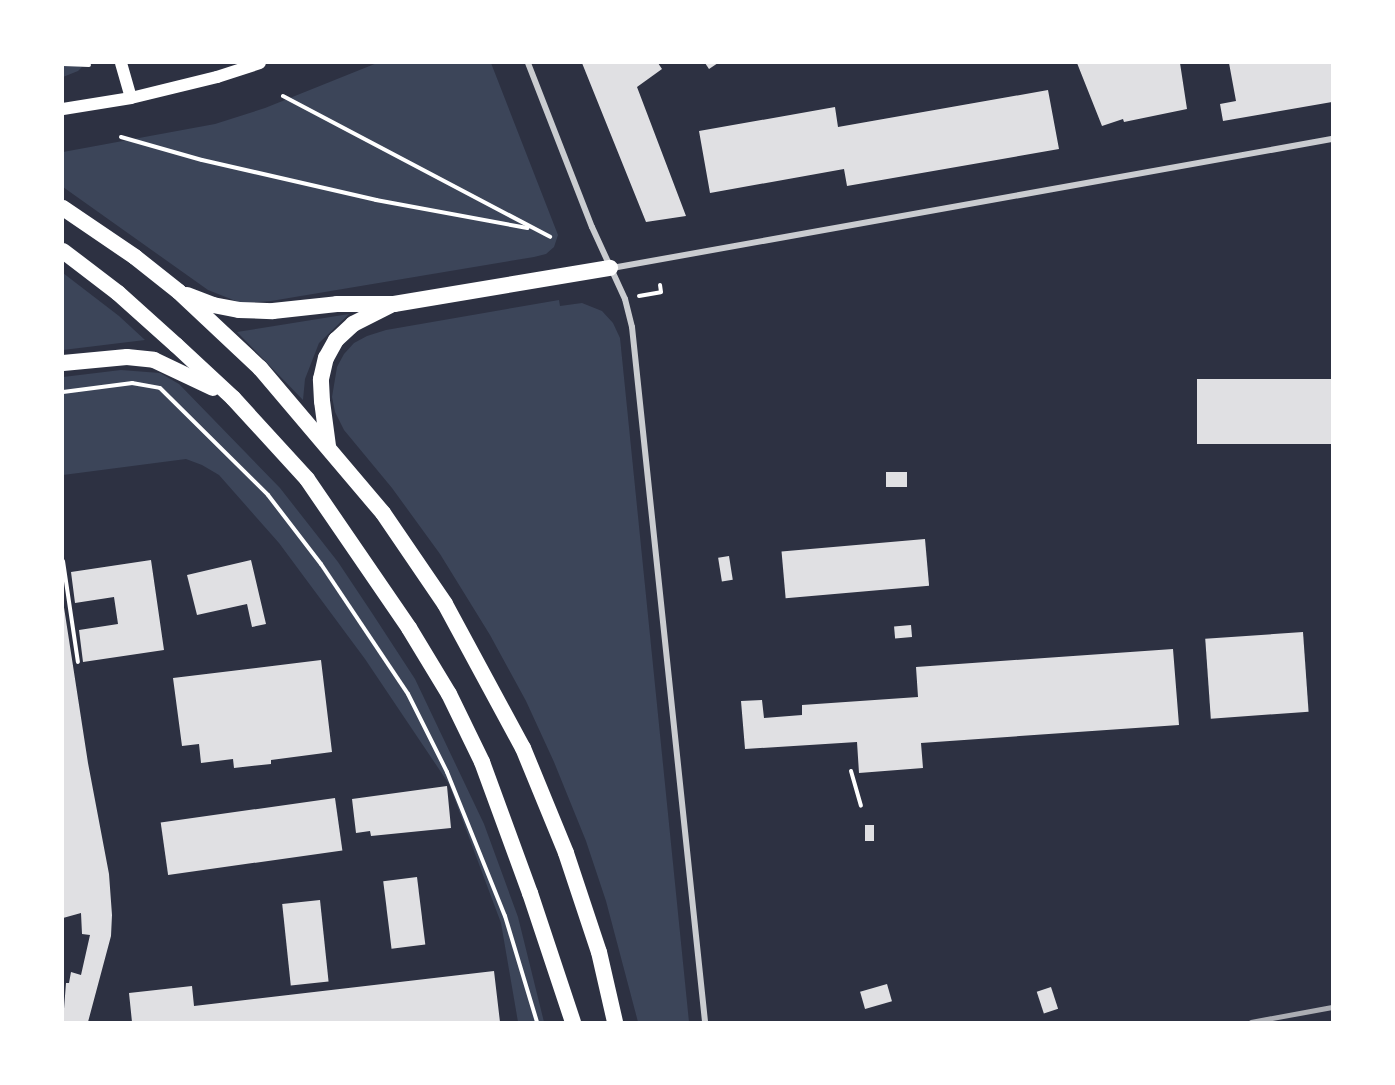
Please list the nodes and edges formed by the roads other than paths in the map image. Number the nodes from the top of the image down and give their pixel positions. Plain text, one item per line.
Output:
1 (121, 63) edge
2 (260, 63) edge
3 (528, 63) edge
4 (131, 98) junction
5 (63, 110) edge
6 (1332, 139) edge
7 (63, 208) edge
8 (63, 251) edge
9 (610, 268) junction
10 (179, 292) junction
11 (394, 304) junction
12 (63, 363) edge
13 (233, 398) junction
14 (328, 447) junction
15 (573, 1022) edge
16 (615, 1022) edge
17 (705, 1022) edge

1 - 4 main road
2 - 4 main road
3 - 9 street
4 - 5 main road
6 - 9 street
7 - 10 highway
8 - 13 highway
9 - 11 highway
9 - 17 street
10 - 11 highway
10 - 14 highway
11 - 14 highway
12 - 13 highway
13 - 15 highway
14 - 16 highway

